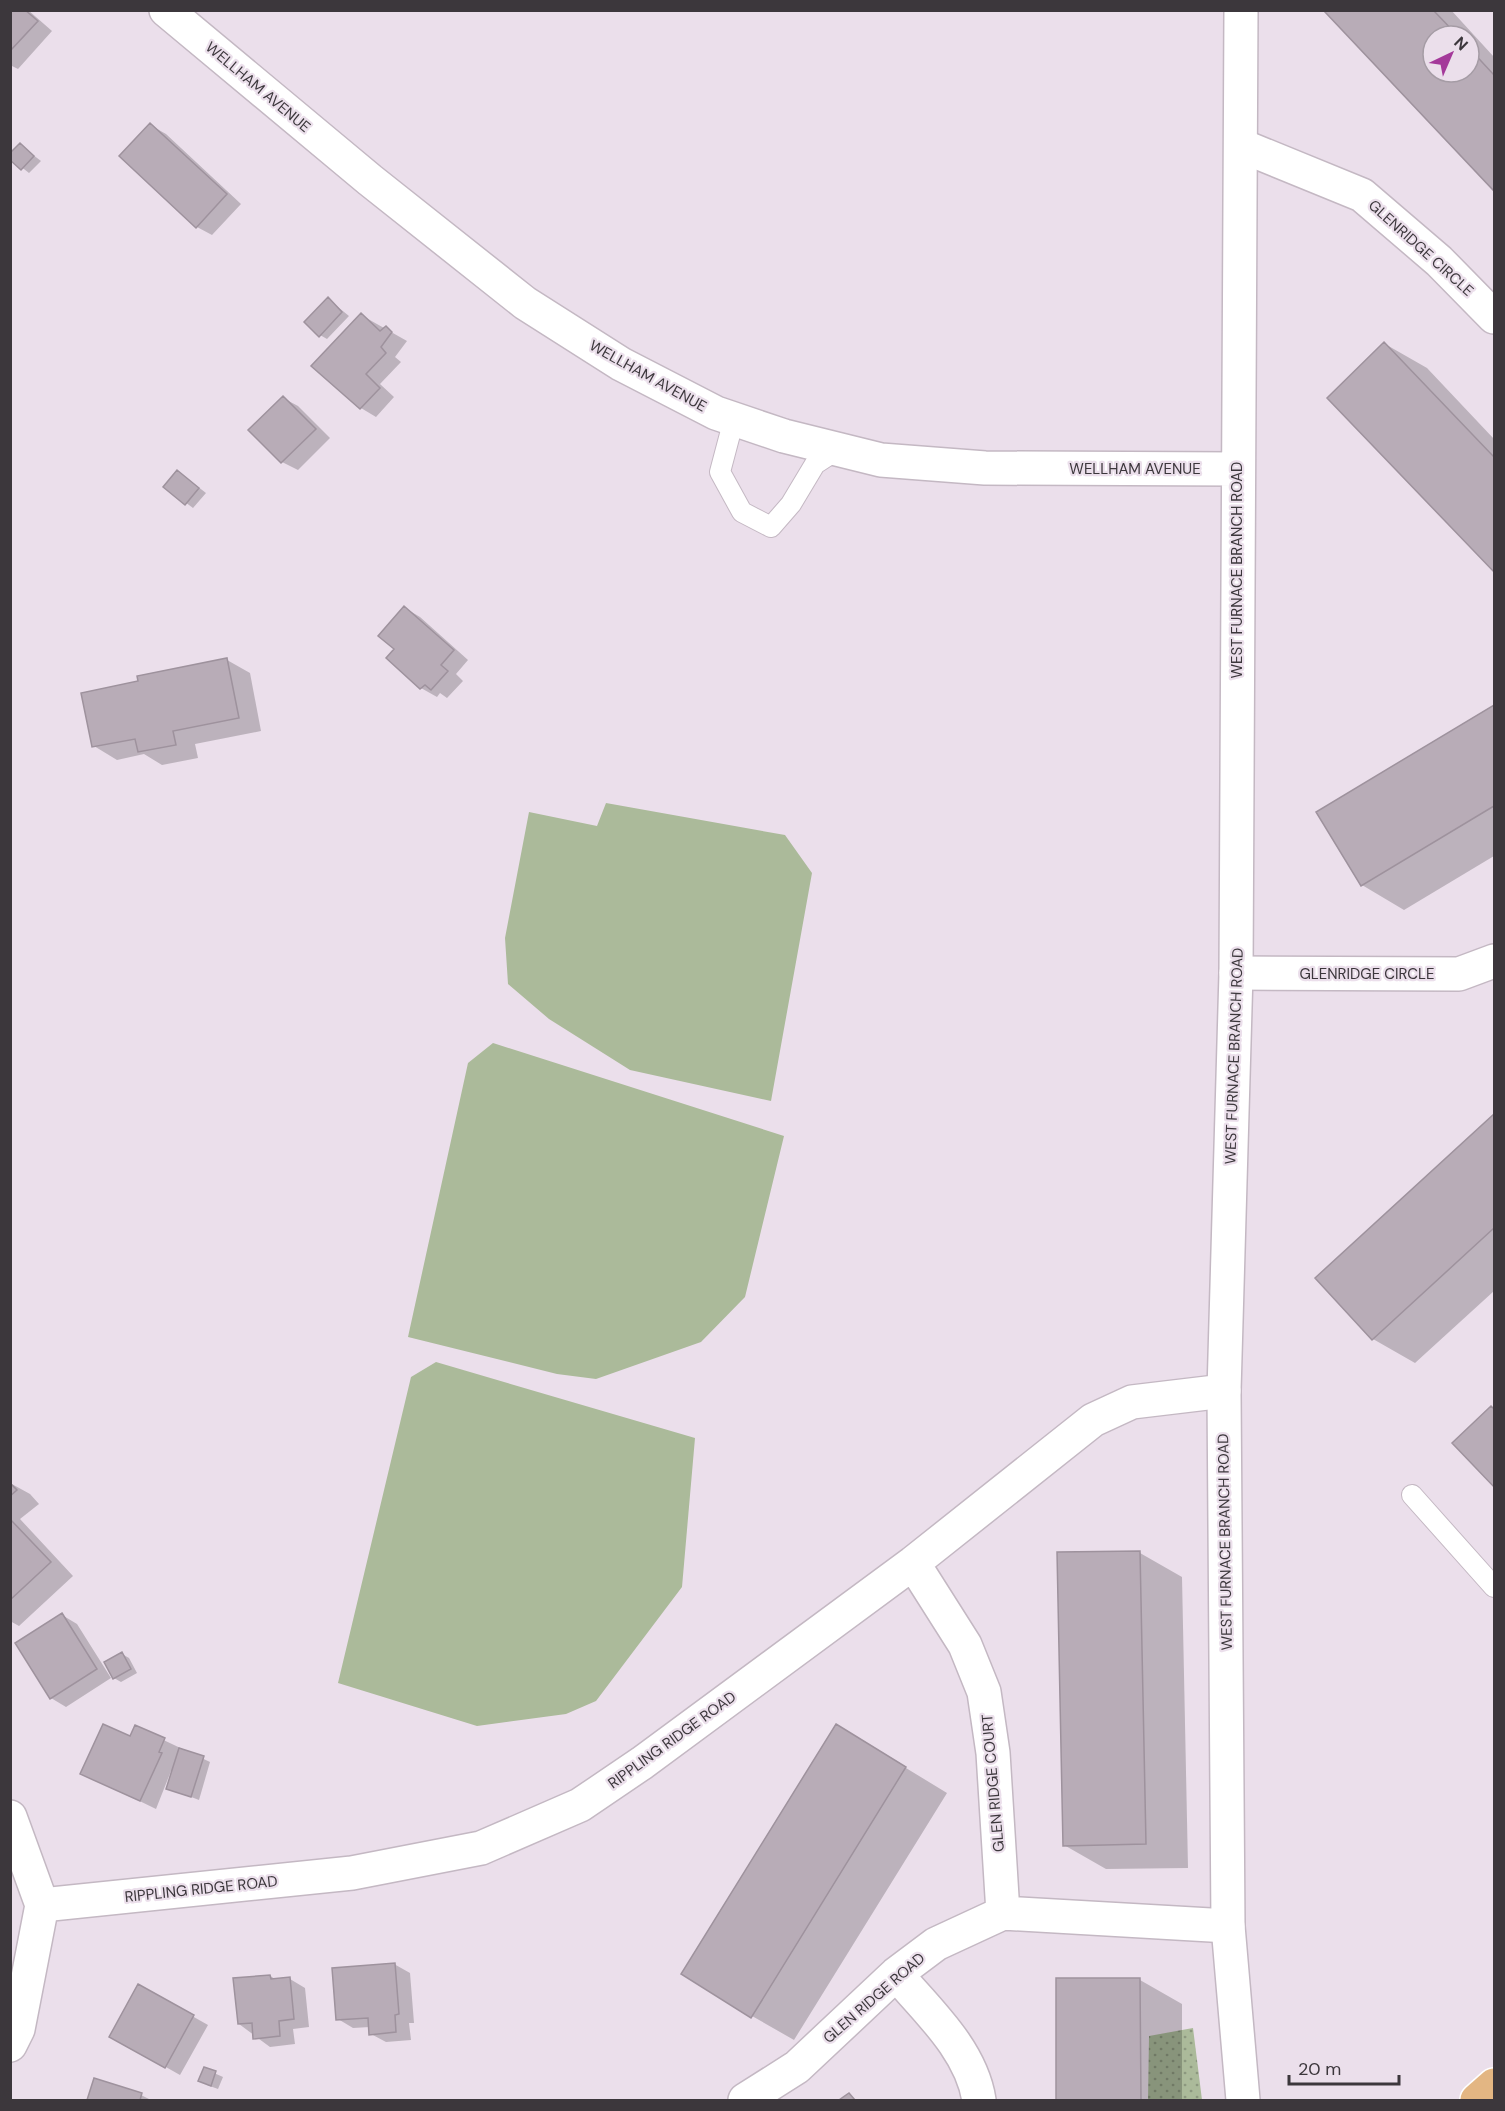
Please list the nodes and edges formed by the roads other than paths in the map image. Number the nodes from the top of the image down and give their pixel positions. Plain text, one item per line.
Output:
1 (166, 10) edge
2 (1241, 10) edge
3 (1242, 146) junction
4 (1494, 317) edge
5 (734, 419) junction
6 (838, 449) junction
7 (1237, 469) junction
8 (1494, 961) edge
9 (1236, 973) junction
10 (1224, 1391) junction
11 (1412, 1496) dead end
12 (913, 1563) junction
13 (1494, 1587) edge
14 (10, 1817) edge
15 (42, 1905) junction
16 (1004, 1913) junction
17 (1228, 1926) junction
18 (896, 1974) junction
19 (10, 2045) edge
20 (1494, 2085) edge
21 (745, 2100) edge
22 (979, 2100) edge
23 (1243, 2100) edge
24 (1477, 2100) edge

1 - 5 street, WELLHAM AVENUE
2 - 3 street, WEST FURNACE BRANCH ROAD
3 - 4 street, GLENRIDGE CIRCLE
3 - 7 street, WEST FURNACE BRANCH ROAD
5 - 6 street, WELLHAM AVENUE
5 - 6 lane
6 - 7 street, WELLHAM AVENUE
7 - 9 street, WEST FURNACE BRANCH ROAD
8 - 9 street, GLENRIDGE CIRCLE
9 - 10 street, WEST FURNACE BRANCH ROAD
10 - 12 street, RIPPLING RIDGE ROAD
10 - 17 street, WEST FURNACE BRANCH ROAD
11 - 13 lane
12 - 15 street, RIPPLING RIDGE ROAD
12 - 16 street, GLEN RIDGE COURT
14 - 15 street
15 - 19 street
16 - 17 street, GLEN RIDGE ROAD
16 - 18 street, GLEN RIDGE ROAD
17 - 23 street, WEST FURNACE BRANCH ROAD
18 - 21 street, GLEN RIDGE ROAD
18 - 22 street
20 - 24 main road

